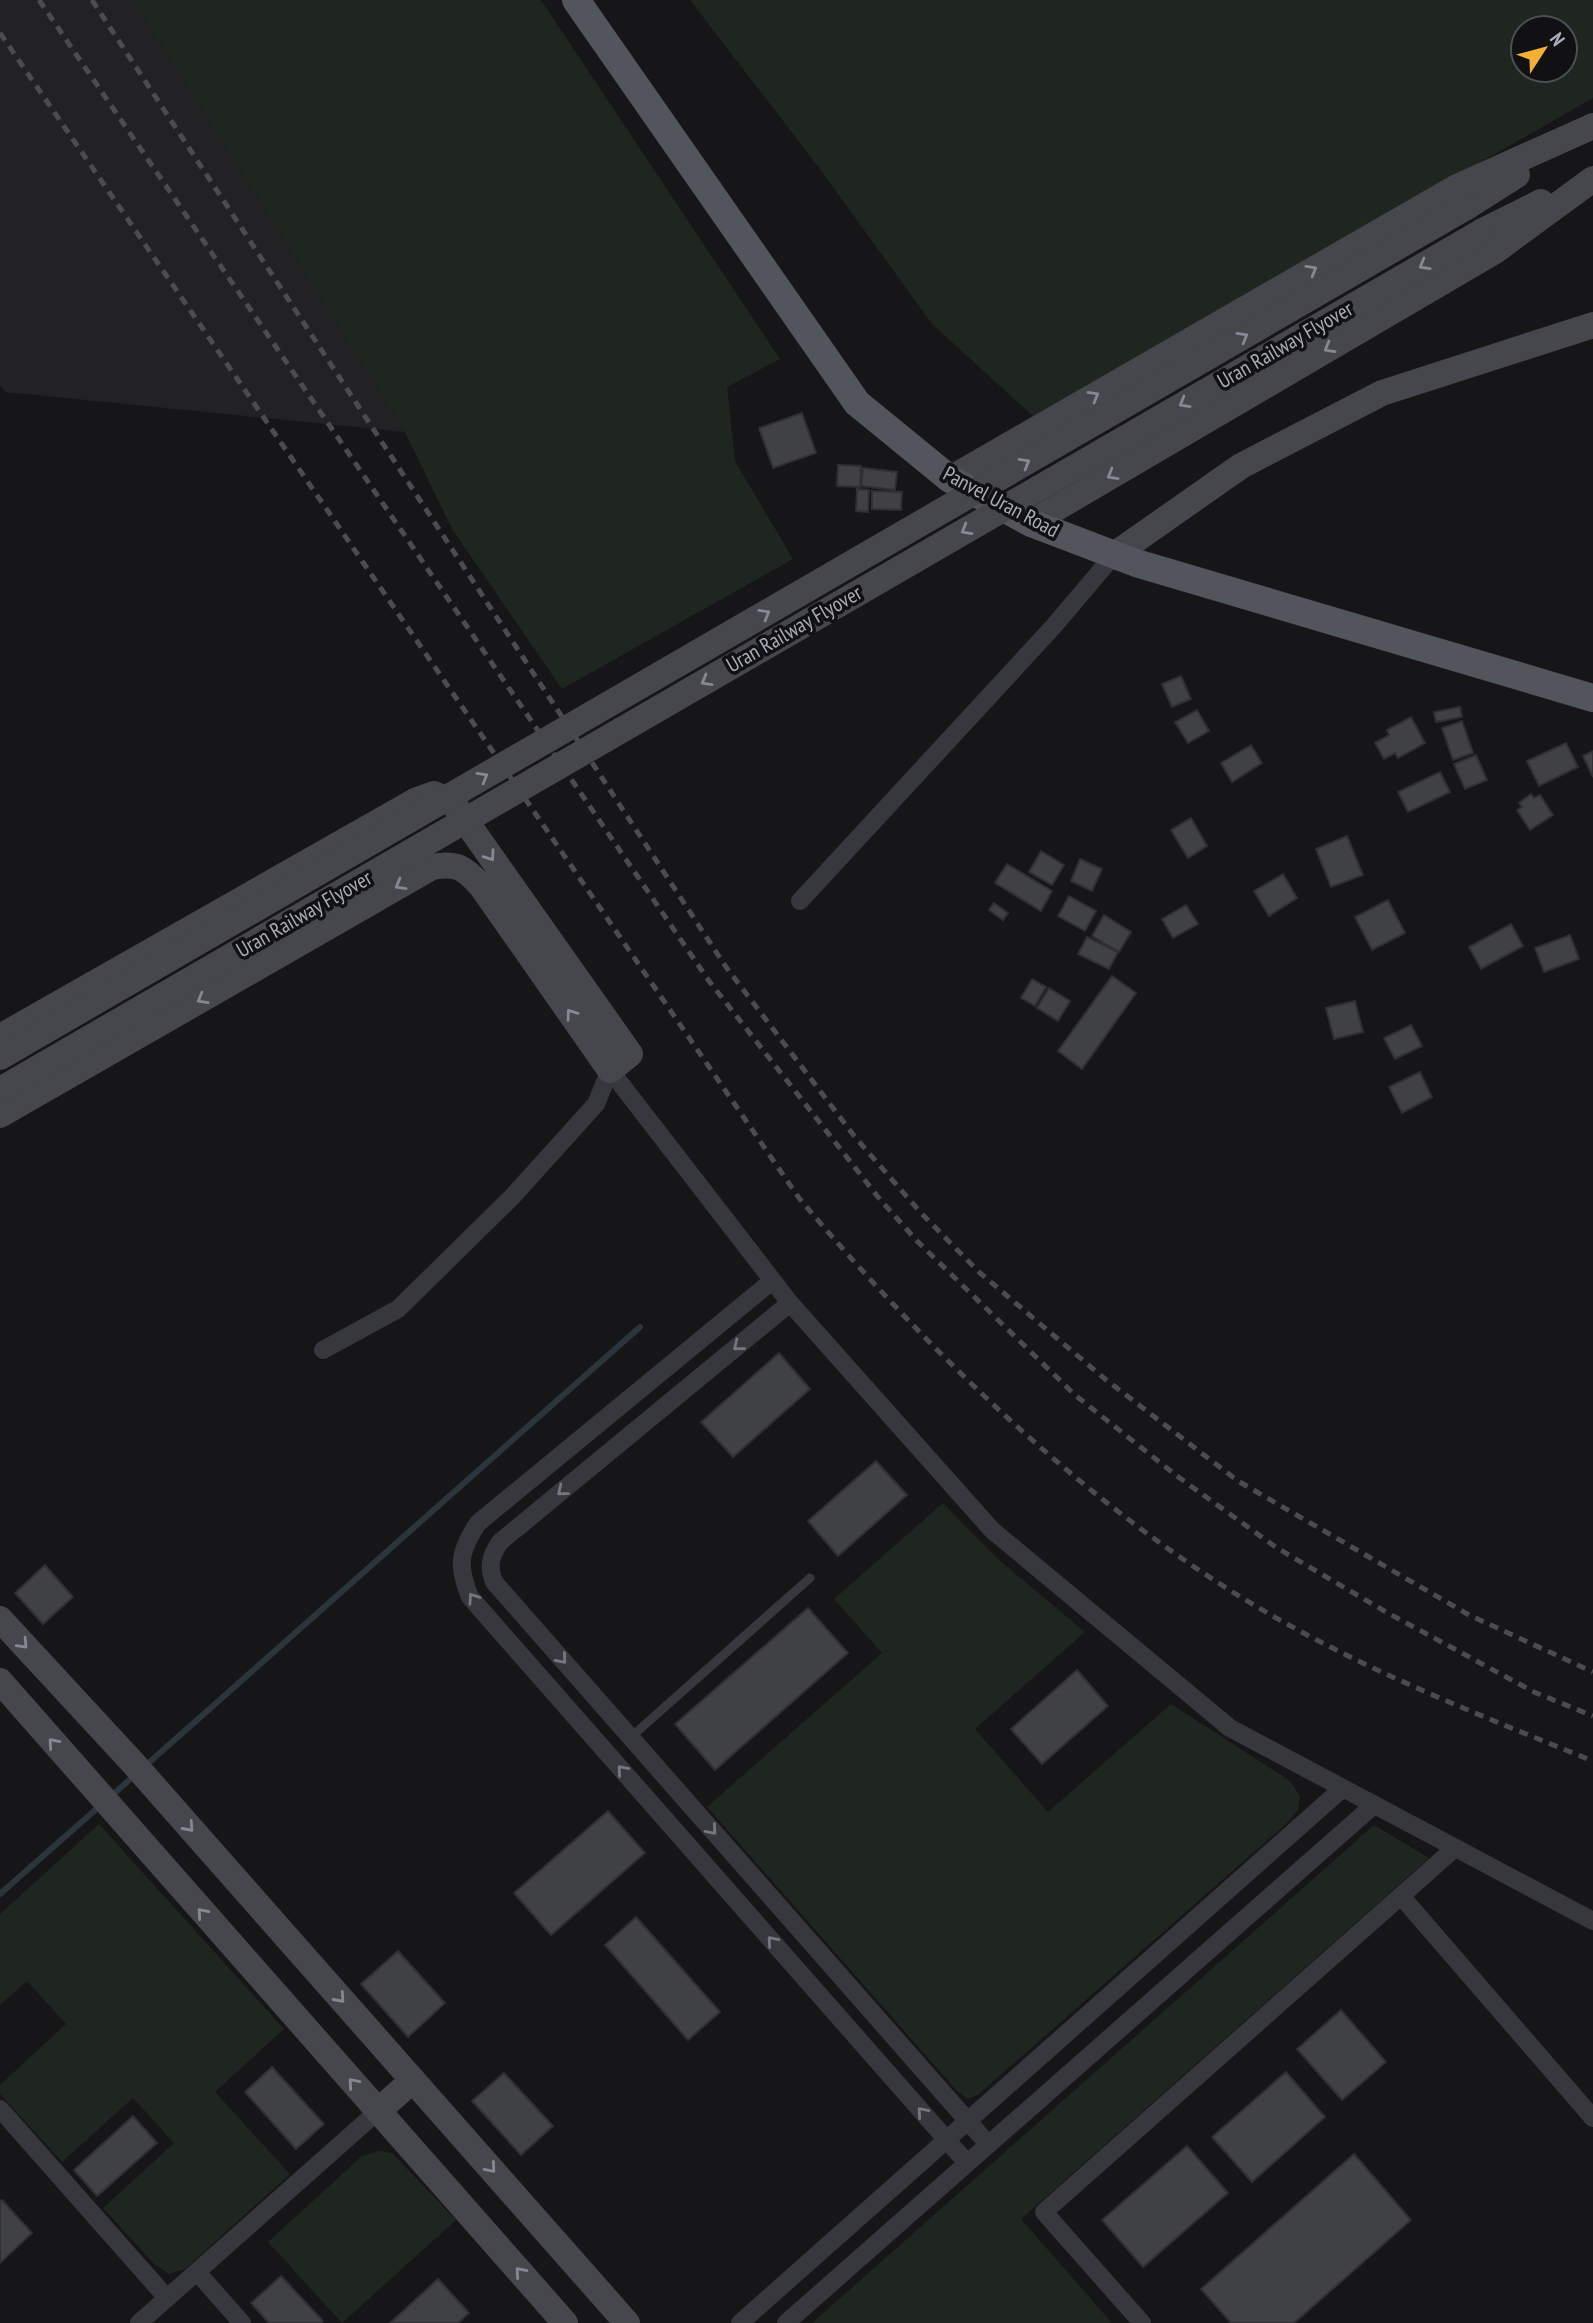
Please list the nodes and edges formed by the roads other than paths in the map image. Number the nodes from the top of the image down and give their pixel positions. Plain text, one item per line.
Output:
1 (576, 0) edge
2 (1588, 129) edge
3 (1593, 178) edge
4 (1593, 325) edge
5 (950, 479) junction
6 (1031, 523) junction
7 (1114, 555) junction
8 (1593, 698) edge
9 (800, 901) dead end
10 (0, 1037) edge
11 (0, 1057) edge
12 (620, 1062) junction
13 (0, 1090) edge
14 (0, 1115) edge
15 (772, 1280) junction
16 (790, 1303) junction
17 (323, 1350) dead end
18 (810, 1578) dead end
19 (0, 1619) edge
20 (0, 1682) edge
21 (631, 1737) junction
22 (1343, 1788) junction
23 (1374, 1805) junction
24 (1455, 1848) junction
25 (1401, 1896) junction
26 (1593, 1921) edge
27 (413, 2080) junction
28 (0, 2109) edge
29 (378, 2111) junction
30 (1593, 2118) edge
31 (968, 2121) junction
32 (947, 2140) junction
33 (988, 2144) junction
34 (967, 2163) junction
35 (197, 2272) junction
36 (167, 2298) junction
37 (139, 2323) edge
38 (242, 2323) edge
39 (565, 2323) edge
40 (627, 2323) edge
41 (740, 2323) edge
42 (786, 2323) edge
43 (1142, 2323) edge

1 - 5 main road, Panvel Uran Road
5 -> 2 main road
11 -> 2 main road, Uran Railway Flyover, bridge
3 -> 6 main road
3 -> 13 main road, Uran Railway Flyover, bridge
4 - 7 main road
5 - 6 main road, Panvel Uran Road
6 - 7 main road, Panvel Uran Road
7 - 8 main road, Panvel Uran Road
7 - 9 street
10 -> 12 main road
12 -> 14 main road
12 - 15 street
12 - 17 street
15 - 16 street
32 -> 15 street
16 -> 21 street
16 - 22 street
18 - 21 lane
19 -> 27 main road
29 -> 20 main road
21 -> 31 street
22 - 23 street
22 - 31 street
23 - 24 street
23 - 33 street
24 - 25 street
24 - 26 street
25 - 30 street
25 - 43 street
27 - 29 main road
27 -> 40 main road
28 - 36 street
29 - 35 street
39 -> 29 main road
31 - 32 street
31 - 33 street
32 - 34 street
32 - 41 street
33 - 34 street
34 - 42 street
35 - 36 street
35 - 38 street
36 - 37 street

